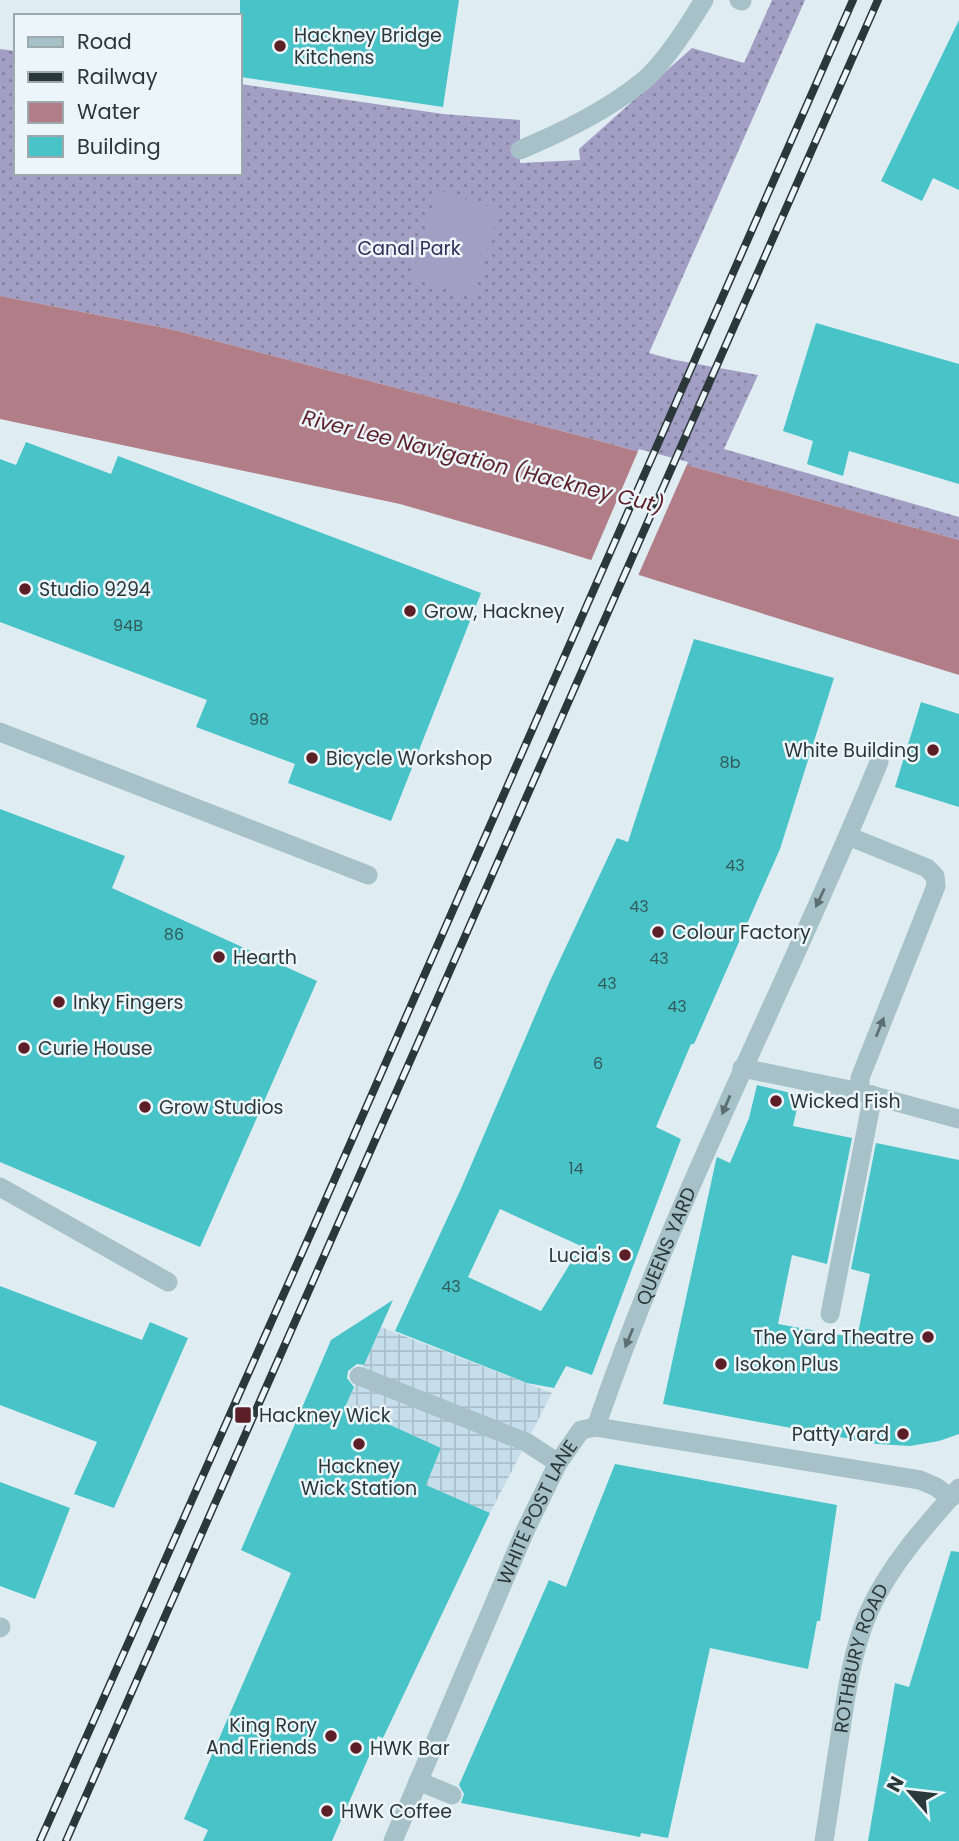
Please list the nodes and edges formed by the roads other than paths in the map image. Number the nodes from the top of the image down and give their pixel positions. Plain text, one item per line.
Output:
1 (704, 0) edge
2 (520, 150) dead end
3 (0, 732) edge
4 (879, 762) dead end
5 (848, 836) junction
6 (368, 875) dead end
7 (742, 1068) junction
8 (866, 1094) junction
9 (959, 1119) edge
10 (0, 1187) edge
11 (168, 1282) dead end
12 (830, 1314) dead end
13 (359, 1376) dead end
14 (596, 1427) junction
15 (558, 1463) junction
16 (955, 1493) edge
17 (418, 1781) junction
18 (452, 1795) dead end
19 (393, 1841) edge
20 (824, 1841) edge

1 - 2 street
3 - 6 street
4 - 5 street, QUEENS YARD
5 -> 7 street, QUEENS YARD
8 -> 5 street
7 - 8 street
7 -> 14 street, QUEENS YARD
8 - 9 street
8 - 12 street
10 - 11 street
13 - 15 street
14 - 15 street, WHITE POST LANE
14 - 16 street, WHITE POST LANE
15 - 17 street, WHITE POST LANE
16 - 20 street, ROTHBURY ROAD
17 - 18 street
17 - 19 street, WHITE POST LANE

